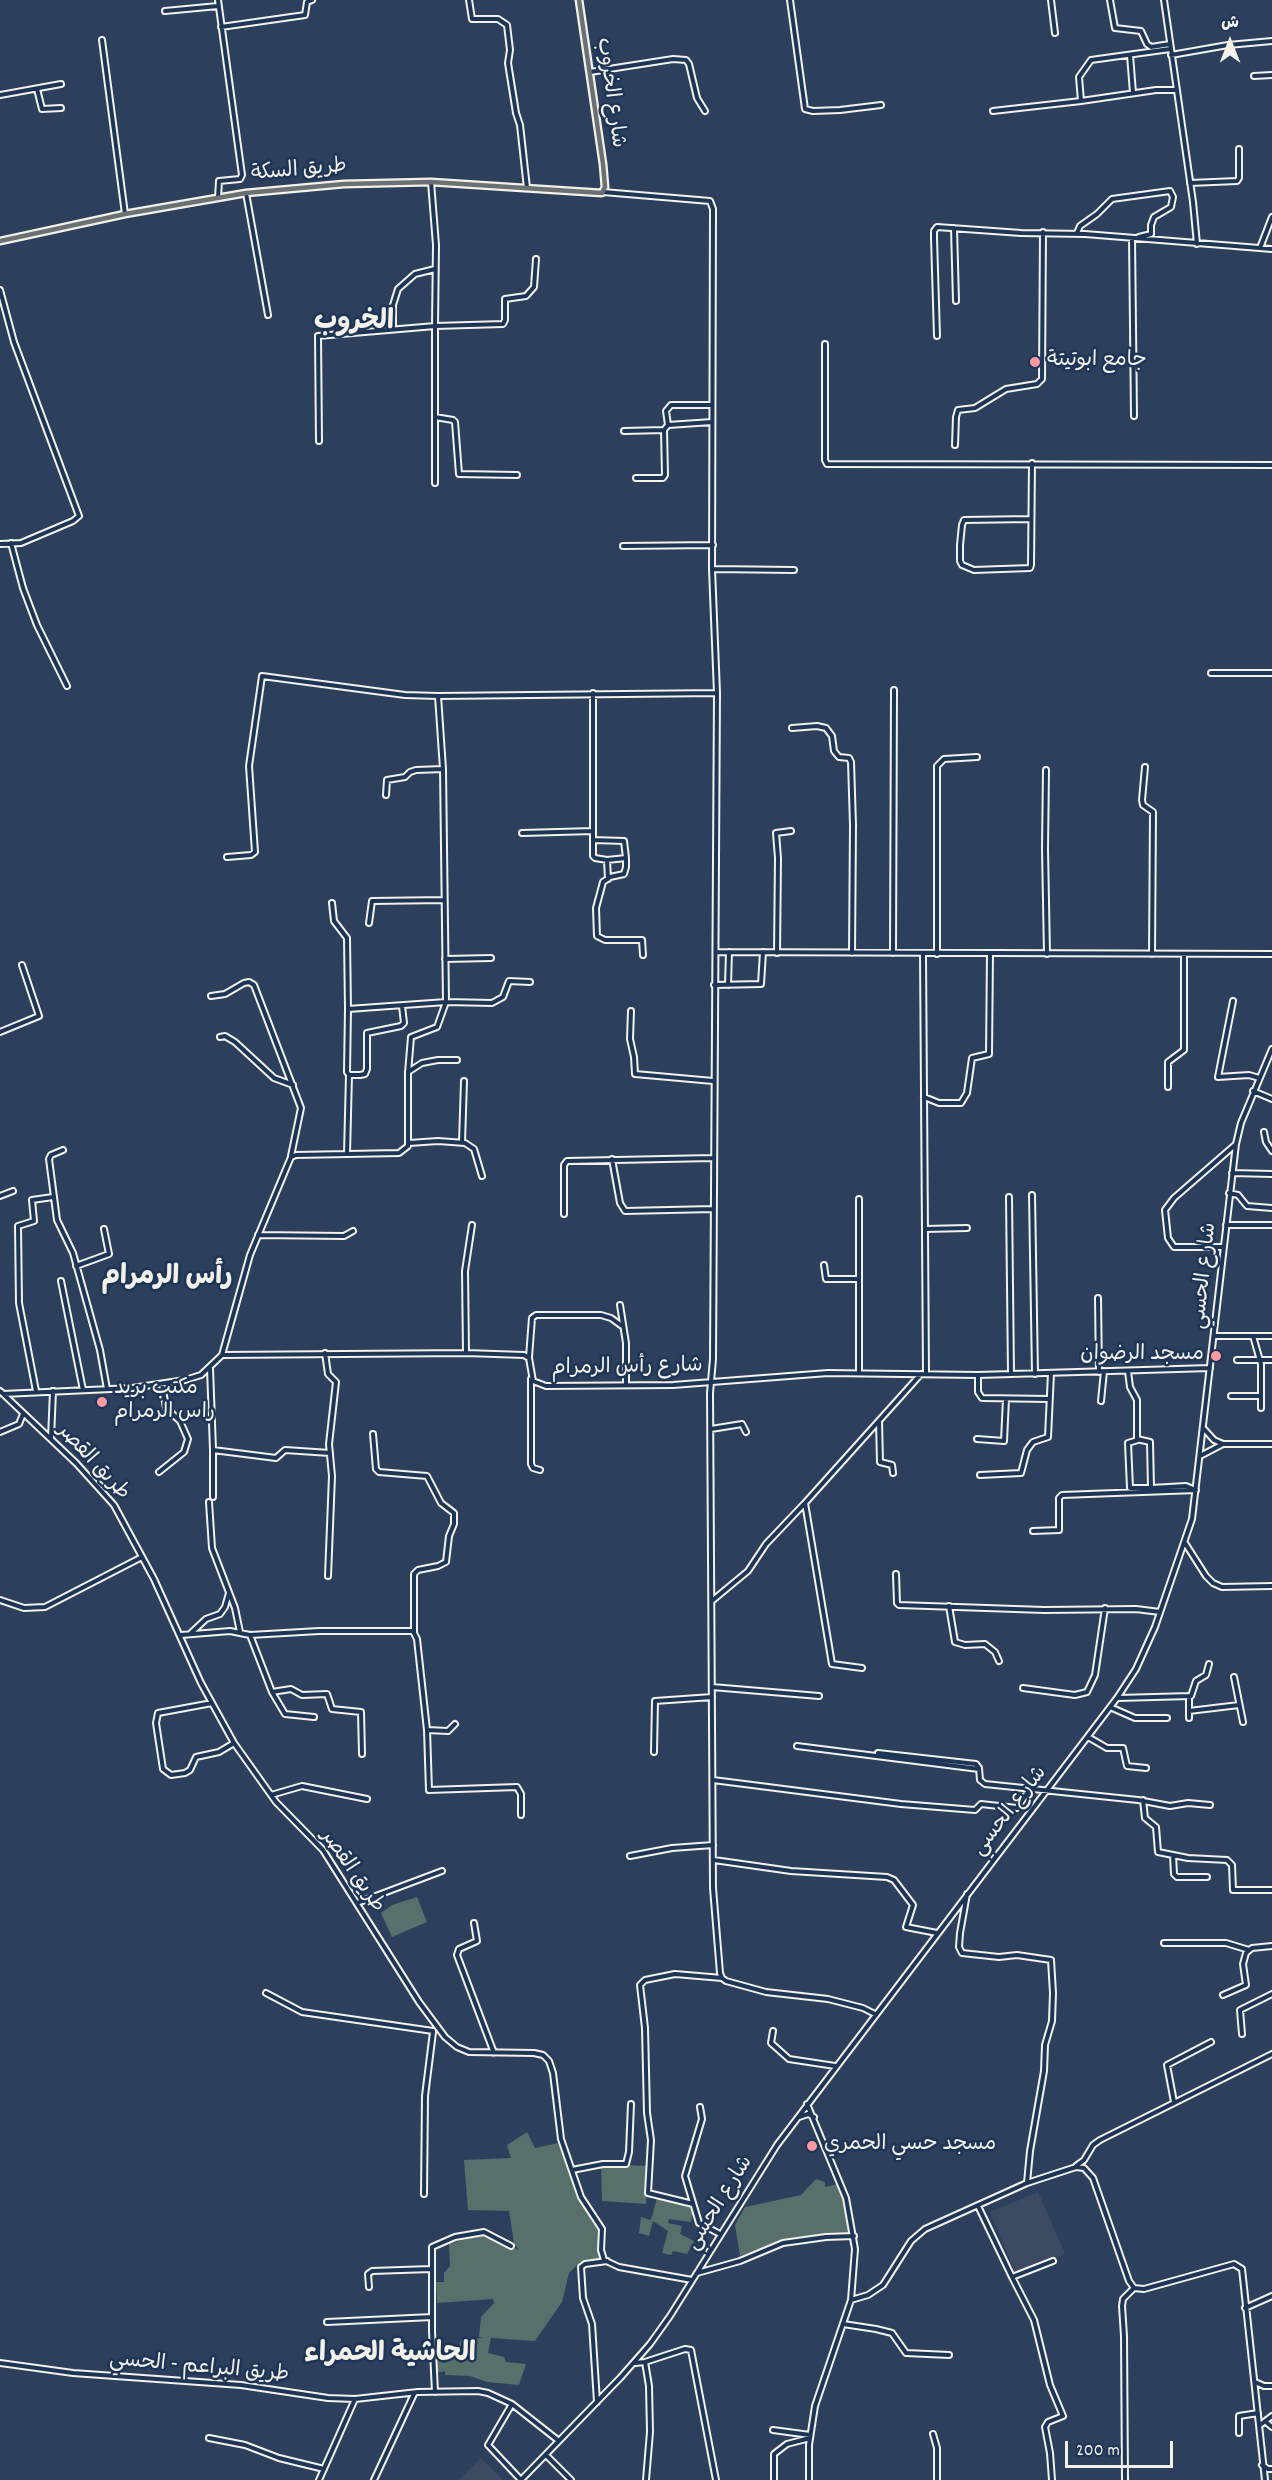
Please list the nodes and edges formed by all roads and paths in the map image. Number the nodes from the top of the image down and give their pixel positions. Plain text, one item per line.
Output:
1 (218, 0) edge
2 (312, 0) edge
3 (469, 0) edge
4 (579, 0) edge
5 (790, 0) edge
6 (1051, 0) edge
7 (1110, 0) edge
8 (1164, 0) edge
9 (218, 6) junction
10 (165, 11) dead end
11 (221, 27) junction
12 (1055, 33) dead end
13 (102, 39) dead end
14 (1272, 41) edge
15 (1170, 49) junction
16 (1130, 55) junction
17 (590, 72) junction
18 (1272, 75) edge
19 (1254, 76) dead end
20 (62, 84) dead end
21 (37, 89) junction
22 (1176, 90) junction
23 (1133, 93) junction
24 (0, 95) edge
25 (1081, 101) junction
26 (881, 105) dead end
27 (61, 108) dead end
28 (705, 111) dead end
29 (993, 111) dead end
30 (1239, 149) dead end
31 (431, 182) junction
32 (1190, 183) junction
33 (527, 188) junction
34 (603, 192) junction
35 (246, 193) junction
36 (218, 198) junction
37 (126, 214) junction
38 (1272, 217) edge
39 (954, 228) junction
40 (1042, 232) junction
41 (1077, 233) junction
42 (1135, 238) junction
43 (0, 241) edge
44 (1197, 244) junction
45 (1260, 248) junction
46 (1272, 249) edge
47 (536, 259) dead end
48 (435, 269) junction
49 (0, 290) edge
50 (956, 301) dead end
51 (268, 315) dead end
52 (435, 326) junction
53 (393, 328) junction
54 (937, 336) dead end
55 (825, 344) dead end
56 (712, 405) junction
57 (1134, 416) dead end
58 (435, 417) junction
59 (712, 422) junction
60 (668, 425) junction
61 (664, 430) junction
62 (624, 431) dead end
63 (319, 441) dead end
64 (955, 445) dead end
65 (1032, 463) junction
66 (1272, 465) edge
67 (517, 476) dead end
68 (636, 478) dead end
69 (435, 483) dead end
70 (1031, 519) junction
71 (11, 543) junction
72 (0, 544) edge
73 (713, 545) junction
74 (623, 546) dead end
75 (712, 569) junction
76 (794, 570) dead end
77 (1211, 673) dead end
78 (1272, 673) edge
79 (67, 686) dead end
80 (894, 690) dead end
81 (592, 693) junction
82 (717, 693) junction
83 (438, 696) junction
84 (792, 728) dead end
85 (976, 757) dead end
86 (1145, 766) dead end
87 (443, 769) junction
88 (1046, 770) dead end
89 (386, 795) dead end
90 (593, 831) junction
91 (791, 831) dead end
92 (522, 833) dead end
93 (593, 840) junction
94 (227, 857) dead end
95 (626, 858) junction
96 (607, 860) junction
97 (608, 879) junction
98 (444, 900) junction
99 (332, 903) dead end
100 (369, 923) dead end
101 (716, 952) junction
102 (729, 952) junction
103 (763, 952) junction
104 (777, 953) junction
105 (852, 953) junction
106 (893, 953) junction
107 (923, 954) junction
108 (937, 954) junction
109 (990, 954) junction
110 (1047, 954) junction
111 (1152, 954) junction
112 (1184, 954) junction
113 (1272, 954) edge
114 (643, 955) dead end
115 (491, 958) dead end
116 (445, 959) junction
117 (22, 965) dead end
118 (530, 982) dead end
119 (714, 985) junction
120 (728, 985) junction
121 (211, 996) dead end
122 (1233, 1001) dead end
123 (446, 1002) junction
124 (402, 1006) junction
125 (348, 1009) junction
126 (631, 1011) dead end
127 (0, 1032) edge
128 (220, 1037) dead end
129 (1272, 1049) edge
130 (458, 1060) dead end
131 (408, 1073) junction
132 (349, 1075) junction
133 (1259, 1077) junction
134 (464, 1081) dead end
135 (713, 1081) junction
136 (293, 1086) junction
137 (1168, 1087) dead end
138 (1253, 1091) junction
139 (924, 1097) junction
140 (1272, 1099) edge
141 (1264, 1132) dead end
142 (462, 1142) junction
143 (409, 1143) junction
144 (1236, 1144) junction
145 (63, 1150) dead end
146 (1272, 1150) edge
147 (347, 1154) junction
148 (291, 1157) junction
149 (713, 1158) junction
150 (612, 1159) junction
151 (1232, 1173) junction
152 (1272, 1174) edge
153 (482, 1176) dead end
154 (13, 1191) dead end
155 (1229, 1193) junction
156 (1032, 1195) dead end
157 (0, 1196) edge
158 (53, 1197) junction
159 (1009, 1197) dead end
160 (859, 1199) dead end
161 (1272, 1208) edge
162 (713, 1209) junction
163 (564, 1214) dead end
164 (472, 1225) dead end
165 (1272, 1225) edge
166 (1226, 1226) junction
167 (967, 1228) dead end
168 (104, 1229) dead end
169 (925, 1229) junction
170 (353, 1231) dead end
171 (258, 1235) junction
172 (1224, 1247) junction
173 (824, 1265) dead end
174 (76, 1266) junction
175 (858, 1279) junction
176 (61, 1281) dead end
177 (1098, 1298) dead end
178 (620, 1305) dead end
179 (622, 1326) junction
180 (1215, 1336) junction
181 (1253, 1336) junction
182 (1272, 1336) edge
183 (325, 1353) junction
184 (466, 1353) junction
185 (222, 1355) junction
186 (529, 1358) junction
187 (1237, 1360) dead end
188 (1260, 1360) junction
189 (1272, 1360) edge
190 (210, 1367) junction
191 (1210, 1368) junction
192 (1128, 1371) junction
193 (1101, 1372) junction
194 (859, 1373) junction
195 (923, 1373) junction
196 (1051, 1373) junction
197 (1011, 1374) junction
198 (1035, 1374) junction
199 (978, 1375) junction
200 (531, 1378) junction
201 (711, 1382) junction
202 (162, 1384) junction
203 (626, 1385) junction
204 (107, 1389) junction
205 (82, 1390) junction
206 (36, 1391) junction
207 (53, 1391) junction
208 (2, 1393) edge
209 (1231, 1396) dead end
210 (1261, 1396) junction
211 (1006, 1399) junction
212 (1048, 1399) junction
213 (1101, 1401) dead end
214 (1261, 1408) dead end
215 (24, 1413) junction
216 (879, 1420) junction
217 (711, 1429) junction
218 (1204, 1429) junction
219 (0, 1432) edge
220 (746, 1432) dead end
221 (373, 1434) dead end
222 (50, 1438) junction
223 (977, 1439) dead end
224 (1138, 1440) junction
225 (1223, 1444) junction
226 (1272, 1444) edge
227 (213, 1450) junction
228 (330, 1453) junction
229 (1201, 1455) junction
230 (540, 1470) dead end
231 (159, 1472) dead end
232 (893, 1473) dead end
233 (980, 1475) dead end
234 (1151, 1488) junction
235 (1139, 1490) junction
236 (1195, 1490) junction
237 (213, 1497) dead end
238 (208, 1502) dead end
239 (805, 1503) junction
240 (1034, 1531) dead end
241 (1185, 1543) junction
242 (142, 1557) junction
243 (896, 1574) dead end
244 (328, 1576) dead end
245 (1272, 1586) edge
246 (230, 1592) junction
247 (0, 1600) edge
248 (712, 1601) junction
249 (948, 1606) junction
250 (1105, 1608) junction
251 (1160, 1612) junction
252 (240, 1632) junction
253 (414, 1632) junction
254 (191, 1634) junction
255 (181, 1635) junction
256 (250, 1635) junction
257 (999, 1661) dead end
258 (1209, 1664) dead end
259 (862, 1668) dead end
260 (1234, 1677) dead end
261 (712, 1687) junction
262 (1023, 1688) dead end
263 (272, 1692) junction
264 (819, 1696) dead end
265 (1190, 1696) junction
266 (712, 1697) junction
267 (1117, 1698) junction
268 (212, 1703) junction
269 (1239, 1705) junction
270 (1110, 1707) junction
271 (1189, 1711) junction
272 (314, 1717) dead end
273 (1167, 1718) dead end
274 (1189, 1718) dead end
275 (1243, 1722) dead end
276 (455, 1724) dead end
277 (427, 1731) junction
278 (1088, 1737) junction
279 (234, 1743) junction
280 (797, 1746) dead end
281 (654, 1752) dead end
282 (878, 1753) dead end
283 (363, 1754) dead end
284 (1146, 1768) dead end
285 (979, 1769) junction
286 (713, 1780) junction
287 (1030, 1789) junction
288 (1046, 1790) junction
289 (271, 1795) junction
290 (367, 1799) dead end
291 (1143, 1800) junction
292 (1210, 1804) dead end
293 (521, 1815) dead end
294 (713, 1845) junction
295 (1173, 1855) junction
296 (630, 1856) dead end
297 (714, 1860) junction
298 (442, 1871) dead end
299 (1207, 1877) dead end
300 (1272, 1890) edge
301 (967, 1893) junction
302 (357, 1904) junction
303 (474, 1923) dead end
304 (937, 1933) junction
305 (1164, 1943) dead end
306 (1272, 1946) edge
307 (1249, 1950) junction
308 (722, 1978) junction
309 (266, 1993) dead end
310 (1272, 1994) edge
311 (1223, 1995) dead end
312 (875, 2014) junction
313 (435, 2025) junction
314 (433, 2031) junction
315 (773, 2031) dead end
316 (1242, 2034) dead end
317 (1211, 2042) dead end
318 (494, 2054) junction
319 (1272, 2054) edge
320 (836, 2066) junction
321 (1174, 2102) junction
322 (631, 2104) dead end
323 (807, 2104) junction
324 (700, 2107) dead end
325 (798, 2117) junction
326 (814, 2117) junction
327 (1086, 2156) junction
328 (1076, 2167) junction
329 (572, 2170) junction
330 (1091, 2174) junction
331 (1027, 2183) junction
332 (424, 2193) dead end
333 (693, 2205) junction
334 (978, 2206) junction
335 (720, 2234) junction
336 (854, 2236) junction
337 (511, 2246) dead end
338 (607, 2261) junction
339 (1053, 2261) dead end
340 (431, 2269) junction
341 (696, 2273) junction
342 (1012, 2277) junction
343 (692, 2280) junction
344 (369, 2288) dead end
345 (1134, 2288) junction
346 (1272, 2296) edge
347 (851, 2300) junction
348 (1245, 2308) junction
349 (432, 2317) junction
350 (327, 2322) dead end
351 (843, 2324) junction
352 (949, 2355) dead end
353 (645, 2362) junction
354 (0, 2363) edge
355 (634, 2363) junction
356 (1255, 2382) junction
357 (1272, 2386) edge
358 (435, 2392) junction
359 (414, 2393) junction
360 (355, 2399) junction
361 (597, 2402) junction
362 (512, 2404) junction
363 (1258, 2413) junction
364 (1272, 2416) edge
365 (1266, 2422) junction
366 (1260, 2425) junction
367 (1272, 2427) edge
368 (772, 2430) dead end
369 (1239, 2433) dead end
370 (933, 2434) dead end
371 (810, 2436) junction
372 (209, 2438) dead end
373 (559, 2441) junction
374 (546, 2456) junction
375 (1262, 2465) junction
376 (324, 2469) junction
377 (1272, 2469) edge
378 (319, 2480) edge
379 (374, 2480) edge
380 (521, 2480) edge
381 (571, 2480) edge
382 (646, 2480) edge
383 (716, 2480) edge
384 (774, 2480) edge
385 (809, 2480) edge
386 (937, 2480) edge
387 (1052, 2480) edge
388 (1125, 2480) edge
389 (1265, 2480) edge

1 - 9 street
2 - 11 street
3 - 33 street
4 - 17 main road, شارع الخروب
5 - 26 street
6 - 12 street
7 - 15 street
8 - 15 street
9 - 10 street
9 - 11 street
11 - 36 street
13 - 37 street
14 - 15 street
15 - 16 street
15 - 22 street
16 - 23 street
16 - 25 street
17 - 28 street
17 - 34 main road, شارع الخروب
18 - 19 street
20 - 21 street
21 - 24 street
21 - 27 street
22 - 23 street
22 - 32 street
23 - 25 street
25 - 29 street
30 - 32 street
31 - 33 main road, طريق السكة
31 - 35 main road, طريق السكة
31 - 48 street
32 - 44 street
33 - 34 main road, طريق السكة
34 - 56 street
35 - 36 main road, طريق السكة
35 - 51 street
36 - 37 main road, طريق السكة
37 - 43 main road, طريق السكة
38 - 45 street
39 - 40 street
39 - 50 street
39 - 54 street
40 - 41 street
40 - 64 street
41 - 42 street
41 - 42 street
42 - 44 street
42 - 57 street
44 - 45 street
45 - 46 street
47 - 52 street
48 - 52 street
48 - 53 street
49 - 71 street
52 - 53 street
52 - 58 street
53 - 63 street
55 - 65 street
56 - 59 street
56 - 60 street
58 - 67 street
58 - 69 street
59 - 60 street
59 - 73 street
60 - 61 street
61 - 62 street
61 - 68 street
65 - 66 street
65 - 70 street
70 - 70 street
71 - 72 street
71 - 79 street
73 - 74 street
73 - 75 street
75 - 76 street
75 - 82 street
77 - 78 street
80 - 106 street
81 - 82 street
81 - 83 street
81 - 90 street
82 - 101 street
83 - 87 street
83 - 94 street
84 - 105 street
85 - 108 street
86 - 111 street
87 - 89 street
87 - 98 street
88 - 110 street
90 - 92 street
90 - 93 street
91 - 104 street
93 - 95 street
93 - 96 street
95 - 96 street
95 - 97 street
96 - 97 street
97 - 114 street
98 - 100 street
98 - 116 street
99 - 125 street
101 - 102 street
101 - 119 street
102 - 103 street
102 - 120 street
103 - 104 street
103 - 120 street
104 - 105 street
105 - 106 street
106 - 107 street
107 - 108 street
107 - 139 street
108 - 109 street
109 - 110 street
109 - 139 street
110 - 111 street
111 - 112 street
112 - 113 street
112 - 137 street
115 - 116 street
116 - 123 street
117 - 127 street
118 - 123 street
119 - 120 street
119 - 135 street
121 - 136 street
122 - 133 street
123 - 124 street
123 - 131 street
124 - 125 street
124 - 132 street
125 - 132 street
126 - 135 street
128 - 136 street
129 - 133 street, شارع الحسي
130 - 131 street
131 - 143 street
132 - 147 street
133 - 138 street, شارع الحسي
134 - 142 street
135 - 149 street
136 - 148 street
138 - 140 street
138 - 144 street, شارع الحسي
139 - 169 street
141 - 146 street
142 - 143 street
142 - 153 street
143 - 147 street
144 - 151 street, شارع الحسي
144 - 172 street
145 - 158 street
147 - 148 street
148 - 171 street
149 - 150 street
149 - 162 street
150 - 162 street
150 - 163 street
151 - 152 street
151 - 155 street, شارع الحسي
154 - 157 street
155 - 161 street
155 - 166 street, شارع الحسي
156 - 198 street
158 - 174 street
158 - 206 street
159 - 197 street
160 - 175 street
162 - 201 street
164 - 184 street
165 - 166 street
166 - 172 street, شارع الحسي
167 - 169 street
168 - 174 street
169 - 195 street
170 - 171 street
171 - 185 street
172 - 180 street, شارع الحسي
173 - 175 street
174 - 204 street
175 - 194 street
176 - 205 street
177 - 193 street
178 - 179 street
179 - 186 street
179 - 203 street
180 - 181 street
180 - 191 street, شارع الحسي
181 - 182 street
181 - 188 street
183 - 184 street, شارع رأس الرمرام
183 - 185 street, شارع رأس الرمرام
183 - 228 street
184 - 186 street, شارع رأس الرمرام
185 - 190 street
186 - 200 street, شارع رأس الرمرام
187 - 188 street
188 - 189 street
188 - 210 street
190 - 202 street
190 - 227 street
191 - 192 street, شارع رأس الرمرام
191 - 218 street, شارع الحسي
192 - 193 street, شارع رأس الرمرام
192 - 224 street
193 - 196 street, شارع رأس الرمرام
193 - 213 street
194 - 195 street, شارع رأس الرمرام
194 - 201 street, شارع رأس الرمرام
195 - 199 street, شارع رأس الرمرام
195 - 216 street
196 - 198 street, شارع رأس الرمرام
196 - 212 street
197 - 198 street, شارع رأس الرمرام
197 - 199 street, شارع رأس الرمرام
199 - 211 street
200 - 203 street, شارع رأس الرمرام
200 - 230 street
201 - 203 street, شارع رأس الرمرام
201 - 217 street
202 - 204 street
202 - 231 street
204 - 205 street
205 - 207 street
206 - 207 street
206 - 208 street
207 - 222 street
208 - 215 street, طريق القصر
209 - 210 street
210 - 214 street
211 - 212 street
211 - 223 street
212 - 233 street
215 - 219 street
215 - 222 street, طريق القصر
216 - 232 street
216 - 239 street
217 - 220 street
217 - 248 street
218 - 225 street
218 - 229 street, شارع الحسي
221 - 253 street
222 - 242 street, طريق القصر
224 - 234 street
224 - 235 street
225 - 226 street
225 - 229 street
227 - 228 street
227 - 237 street
228 - 244 street
229 - 236 street, شارع الحسي
234 - 235 street
234 - 236 street
235 - 236 street
235 - 240 street
236 - 241 street, شارع الحسي
238 - 246 street
239 - 248 street
239 - 259 street
241 - 245 street
241 - 251 street, شارع الحسي
242 - 247 street
242 - 255 street, طريق القصر
243 - 249 street
246 - 252 street
246 - 254 street
248 - 261 street
249 - 250 street
249 - 257 street
250 - 251 street
250 - 262 street
251 - 267 street, شارع الحسي
252 - 254 street
252 - 256 street
253 - 256 street
253 - 277 street
254 - 255 street
255 - 268 street, طريق القصر
256 - 263 street
258 - 265 street
260 - 269 street
261 - 264 street
261 - 266 street
263 - 272 street
263 - 283 street
265 - 267 street
265 - 271 street
266 - 281 street
266 - 286 street
267 - 270 street, شارع الحسي
268 - 279 street, طريق القصر
268 - 279 street
269 - 271 street
269 - 275 street
270 - 273 street
270 - 278 street, شارع الحسي
271 - 274 street
276 - 277 street
277 - 293 street
278 - 284 street
278 - 288 street, شارع الحسي
279 - 289 street, طريق القصر
280 - 285 street
282 - 285 street
285 - 287 street
286 - 287 street
286 - 294 street
287 - 288 street
288 - 291 street
288 - 301 street, شارع الحسي
289 - 290 street
289 - 302 street, طريق القصر
291 - 292 street
291 - 295 street
294 - 296 street
294 - 297 street
295 - 299 street
295 - 300 street
297 - 304 street
297 - 308 street
298 - 302 street
301 - 304 street, شارع الحسي
301 - 331 street
302 - 313 street, طريق القصر
303 - 318 street
304 - 312 street, شارع الحسي
305 - 307 street
306 - 307 street
307 - 311 street
308 - 312 street
308 - 333 street
309 - 314 street
310 - 316 street
312 - 320 street, شارع الحسي
313 - 314 street
313 - 318 street, طريق القصر
314 - 332 street
315 - 320 street
317 - 321 street
318 - 329 street, طريق القصر
319 - 321 street
320 - 323 street, شارع الحسي
321 - 327 street
322 - 329 street
323 - 325 street, شارع الحسي
323 - 326 street
324 - 333 street
325 - 326 street
325 - 335 street, شارع الحسي
326 - 336 street
327 - 328 street
327 - 330 street
328 - 330 street
328 - 331 street
329 - 338 street, طريق القصر
330 - 345 street
331 - 334 street
333 - 335 street
334 - 342 street
334 - 347 street
335 - 341 street, شارع الحسي
336 - 341 street
336 - 347 street
337 - 340 street
338 - 343 street
338 - 361 street
339 - 342 street
340 - 344 street
340 - 349 street
341 - 343 street, شارع الحسي
342 - 387 street
343 - 355 street, شارع الحسي
345 - 348 street
345 - 388 street
346 - 348 street
347 - 351 street
348 - 356 street
349 - 350 street
349 - 358 street
351 - 352 street
351 - 371 street
353 - 355 street
353 - 382 street
353 - 383 street
354 - 360 street, طريق البراعم - الحسي
355 - 361 street, شارع الحسي
356 - 357 street
356 - 363 street
358 - 359 street, طريق البراعم - الحسي
358 - 362 street, طريق البراعم - الحسي
359 - 360 street, طريق البراعم - الحسي
359 - 379 street
360 - 376 street
361 - 373 street, شارع الحسي
362 - 373 street, طريق البراعم - الحسي
362 - 380 street
363 - 366 street
363 - 369 street
364 - 365 street
365 - 366 street
365 - 367 street
366 - 375 street
368 - 371 street
370 - 386 street
371 - 384 street
371 - 385 street
372 - 376 street
373 - 374 street, شارع الحسي
374 - 380 street, شارع الحسي
374 - 381 street
375 - 377 street
375 - 389 street
376 - 378 street

